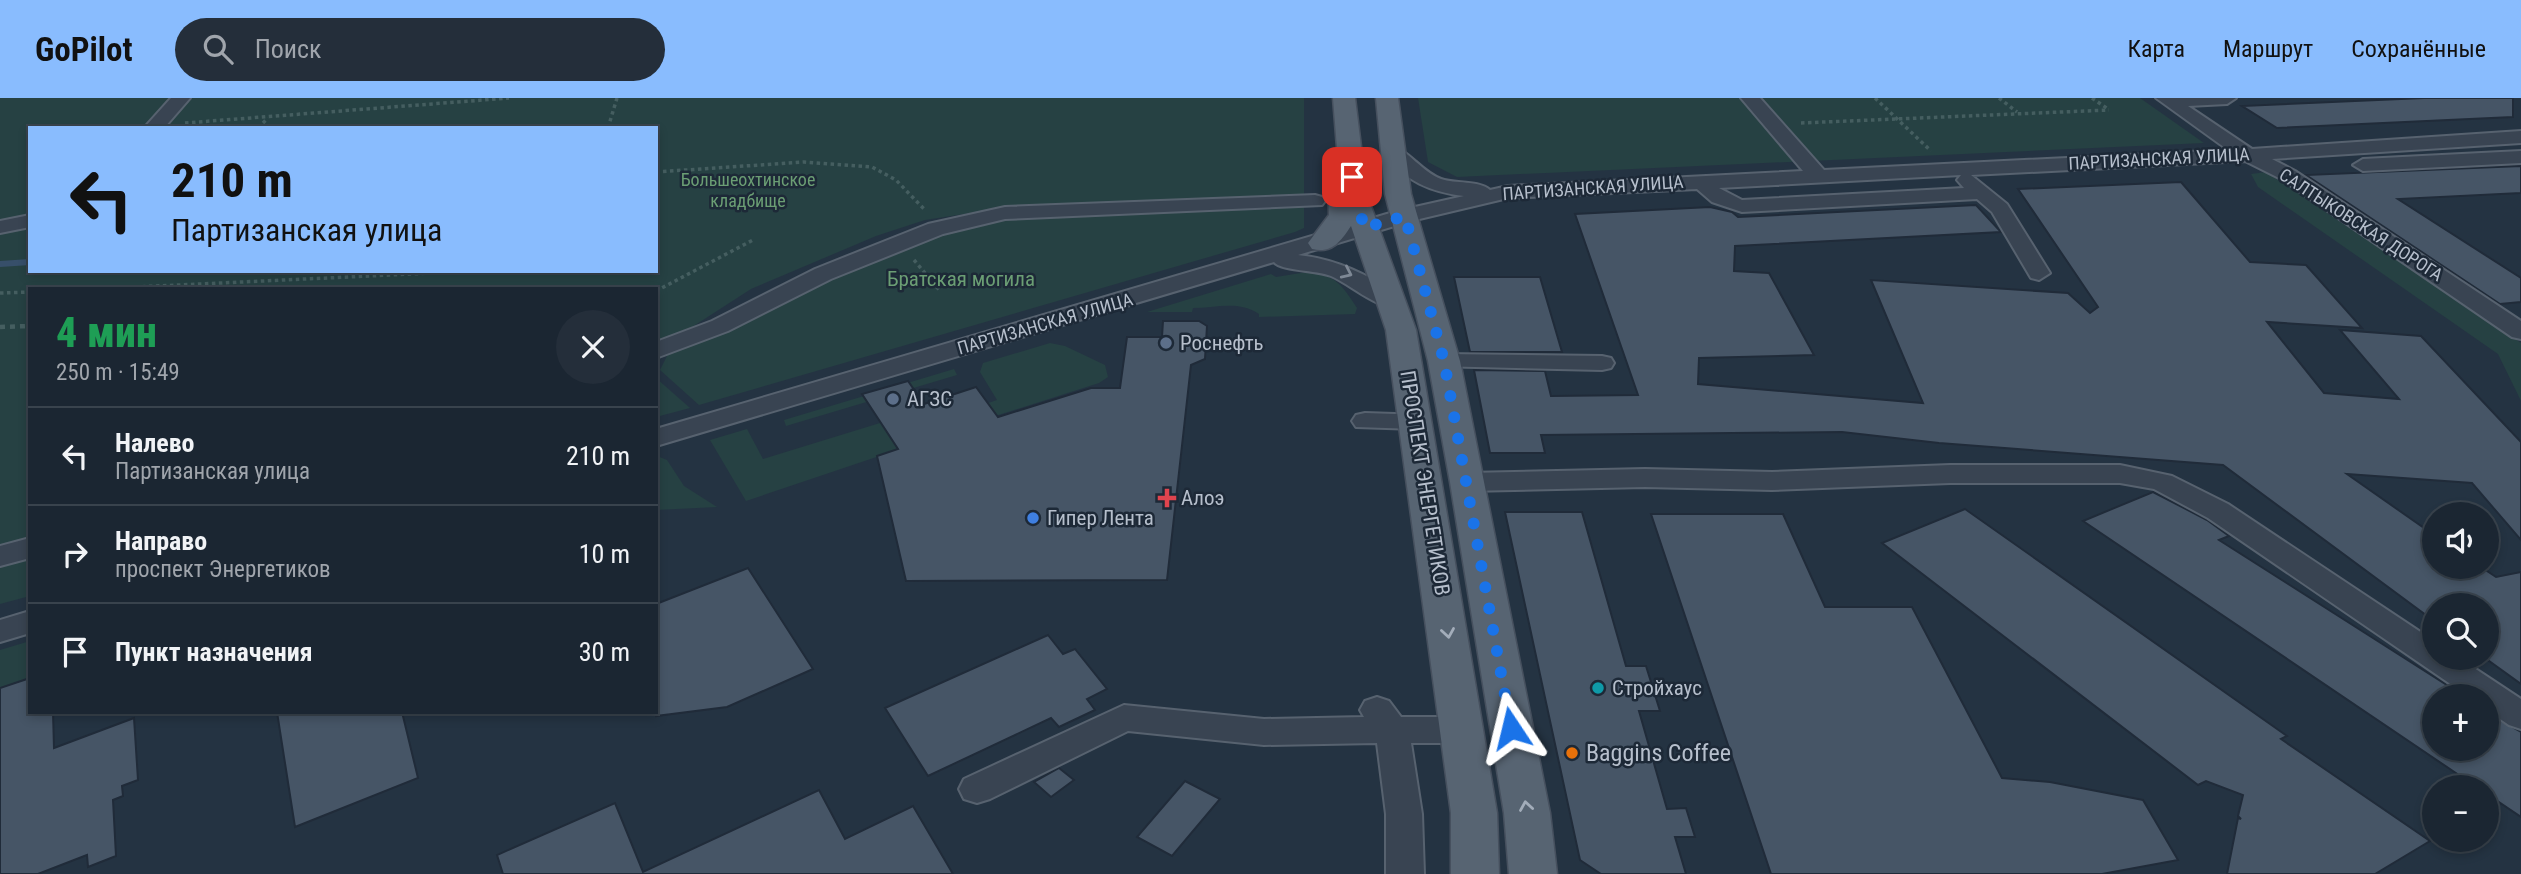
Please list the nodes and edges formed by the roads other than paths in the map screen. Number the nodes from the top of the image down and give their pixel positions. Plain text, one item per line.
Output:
1 (181, 98) edge
2 (1344, 98) edge
3 (1387, 98) edge
4 (1751, 98) edge
5 (2227, 98) edge
6 (2167, 99) edge
7 (155, 126) edge
8 (2520, 143) edge
9 (1394, 153) junction
10 (2248, 155) junction
11 (1350, 160) junction
12 (2354, 165) dead end
13 (1954, 169) junction
14 (1817, 176) junction
15 (1702, 181) junction
16 (1507, 192) junction
17 (1982, 193) junction
18 (1315, 201) dead end
19 (1405, 216) junction
20 (28, 221) edge
21 (0, 228) edge
22 (1364, 228) junction
23 (1322, 243) junction
24 (1256, 262) junction
25 (2039, 273) dead end
26 (1392, 301) junction
27 (2521, 332) edge
28 (658, 350) edge
29 (1444, 361) junction
30 (1602, 363) dead end
31 (1365, 421) dead end
32 (1416, 421) junction
33 (658, 437) edge
34 (1467, 482) junction
35 (28, 549) edge
36 (0, 556) edge
37 (28, 623) edge
38 (0, 631) edge
39 (2521, 716) edge
40 (1385, 720) junction
41 (1463, 730) junction
42 (977, 789) dead end
43 (1405, 874) edge
44 (1475, 874) edge
45 (1533, 874) edge

1 - 7 street
2 - 11 main road, ПРОСПЕКТ ЭНЕРГЕТИКОВ
3 - 9 main road, ПРОСПЕКТ ЭНЕРГЕТИКОВ
4 - 14 street
5 - 6 street
6 - 10 street, САЛТЫКОВСКАЯ ДОРОГА
8 - 10 street, ПАРТИЗАНСКАЯ УЛИЦА
8 - 12 street
9 - 16 street
9 - 19 main road, ПРОСПЕКТ ЭНЕРГЕТИКОВ
10 - 13 street, ПАРТИЗАНСКАЯ УЛИЦА
10 - 27 street, САЛТЫКОВСКАЯ ДОРОГА
11 - 22 main road, ПРОСПЕКТ ЭНЕРГЕТИКОВ
11 - 23 main road
13 - 14 street, ПАРТИЗАНСКАЯ УЛИЦА
13 - 17 street
14 - 15 street, ПАРТИЗАНСКАЯ УЛИЦА
15 - 16 street, ПАРТИЗАНСКАЯ УЛИЦА
15 - 17 street
16 - 19 street, ПАРТИЗАНСКАЯ УЛИЦА
17 - 25 street
18 - 28 street
19 - 22 street, ПАРТИЗАНСКАЯ УЛИЦА
19 - 29 main road, ПРОСПЕКТ ЭНЕРГЕТИКОВ
20 - 21 street
22 - 23 street, ПАРТИЗАНСКАЯ УЛИЦА
22 - 26 main road, ПРОСПЕКТ ЭНЕРГЕТИКОВ
23 - 24 street, ПАРТИЗАНСКАЯ УЛИЦА
24 -> 26 street
24 - 33 street, ПАРТИЗАНСКАЯ УЛИЦА
26 - 32 main road, ПРОСПЕКТ ЭНЕРГЕТИКОВ
29 - 30 street
29 - 34 main road, ПРОСПЕКТ ЭНЕРГЕТИКОВ
31 - 32 street
32 -> 41 main road, ПРОСПЕКТ ЭНЕРГЕТИКОВ
34 - 39 street
45 -> 34 main road, ПРОСПЕКТ ЭНЕРГЕТИКОВ
35 - 36 street
37 - 38 street
40 - 41 street
40 - 42 street
40 - 43 street
41 - 44 main road, ПРОСПЕКТ ЭНЕРГЕТИКОВ

